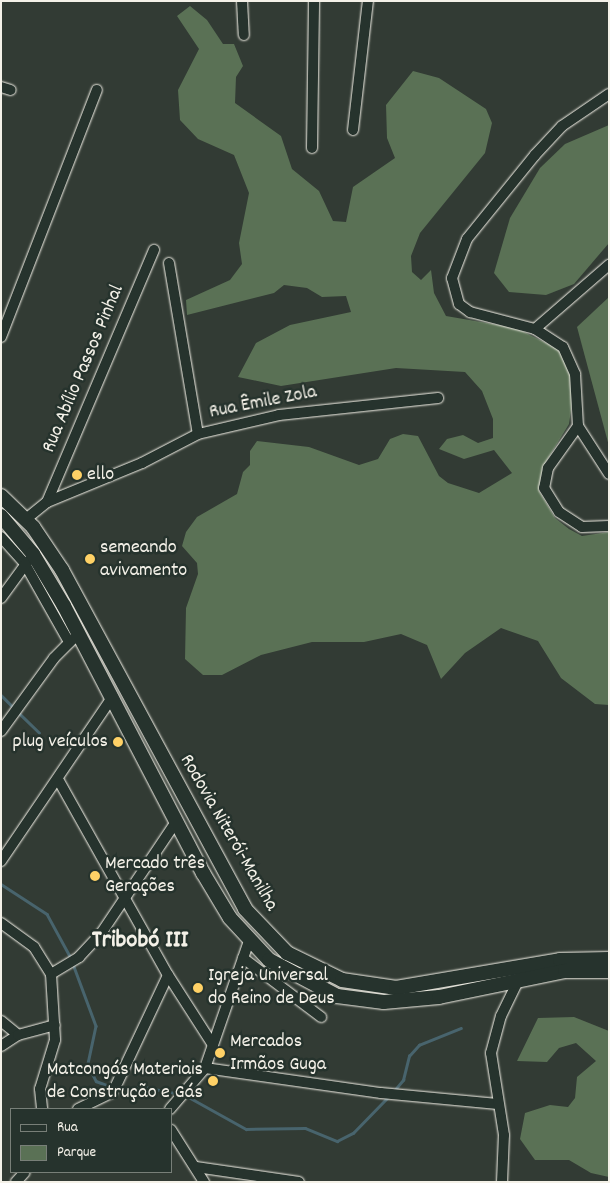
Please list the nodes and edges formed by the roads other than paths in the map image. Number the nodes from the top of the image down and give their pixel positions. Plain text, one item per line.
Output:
1 (242, 1) edge
2 (314, 1) edge
3 (368, 1) edge
4 (244, 35) dead end
5 (97, 90) dead end
6 (609, 94) edge
7 (353, 130) dead end
8 (312, 148) dead end
9 (154, 250) dead end
10 (169, 263) dead end
11 (609, 265) edge
12 (535, 329) junction
13 (1, 337) edge
14 (438, 398) dead end
15 (578, 426) junction
16 (198, 434) junction
17 (609, 474) edge
18 (1, 496) edge
19 (47, 502) junction
20 (1, 516) edge
21 (26, 519) junction
22 (609, 526) edge
23 (1, 537) edge
24 (30, 559) junction
25 (1, 598) edge
26 (74, 638) junction
27 (113, 696) junction
28 (1, 731) edge
29 (59, 780) junction
30 (176, 822) junction
31 (1, 861) edge
32 (127, 899) junction
33 (1, 923) edge
34 (249, 941) junction
35 (242, 958) junction
36 (609, 959) edge
37 (609, 971) edge
38 (51, 974) junction
39 (168, 975) junction
40 (519, 979) junction
41 (320, 1017) dead end
42 (1, 1020) edge
43 (55, 1025) junction
44 (18, 1035) junction
45 (213, 1045) junction
46 (1, 1046) edge
47 (205, 1068) junction
48 (498, 1104) junction
49 (42, 1108) edge
50 (80, 1108) edge
51 (171, 1108) edge
52 (172, 1131) edge
53 (196, 1167) junction
54 (204, 1182) edge
55 (299, 1182) edge
56 (502, 1182) edge

1 - 4 street
2 - 8 street
3 - 7 street
5 - 13 street
6 - 12 street
9 - 19 street, Rua Abílio Passos Pinhal
10 - 16 street
11 - 12 street
12 - 15 street
14 - 16 street, Rua Êmile Zola
15 - 17 street
15 - 22 street
16 - 19 street, Rua Êmile Zola
18 - 21 highway, Rodovia Niterói-Manilha
19 - 21 street, Rua Êmile Zola
20 - 24 highway, Rodovia Niterói-Manilha
21 - 36 highway, Rodovia Niterói-Manilha
23 - 24 street
24 - 25 street
24 - 26 highway, Rodovia Niterói-Manilha
26 - 27 highway, Rodovia Niterói-Manilha
26 - 28 street
27 - 29 street
27 - 30 highway, Rodovia Niterói-Manilha
29 - 31 street
29 - 32 street
30 - 32 street
30 - 34 highway, Rodovia Niterói-Manilha
32 - 38 street
32 - 39 street
33 - 38 street
34 - 35 street
34 - 40 highway, Rodovia Niterói-Manilha
35 - 41 street
35 - 45 street
37 - 40 highway, Rodovia Niterói-Manilha
38 - 43 street
39 - 45 street
39 - 50 street
40 - 48 street
42 - 44 street
43 - 44 street
43 - 49 street
44 - 46 street
45 - 47 street
47 - 48 street
47 - 51 street
48 - 56 street
52 - 53 street
53 - 54 street
53 - 55 street

